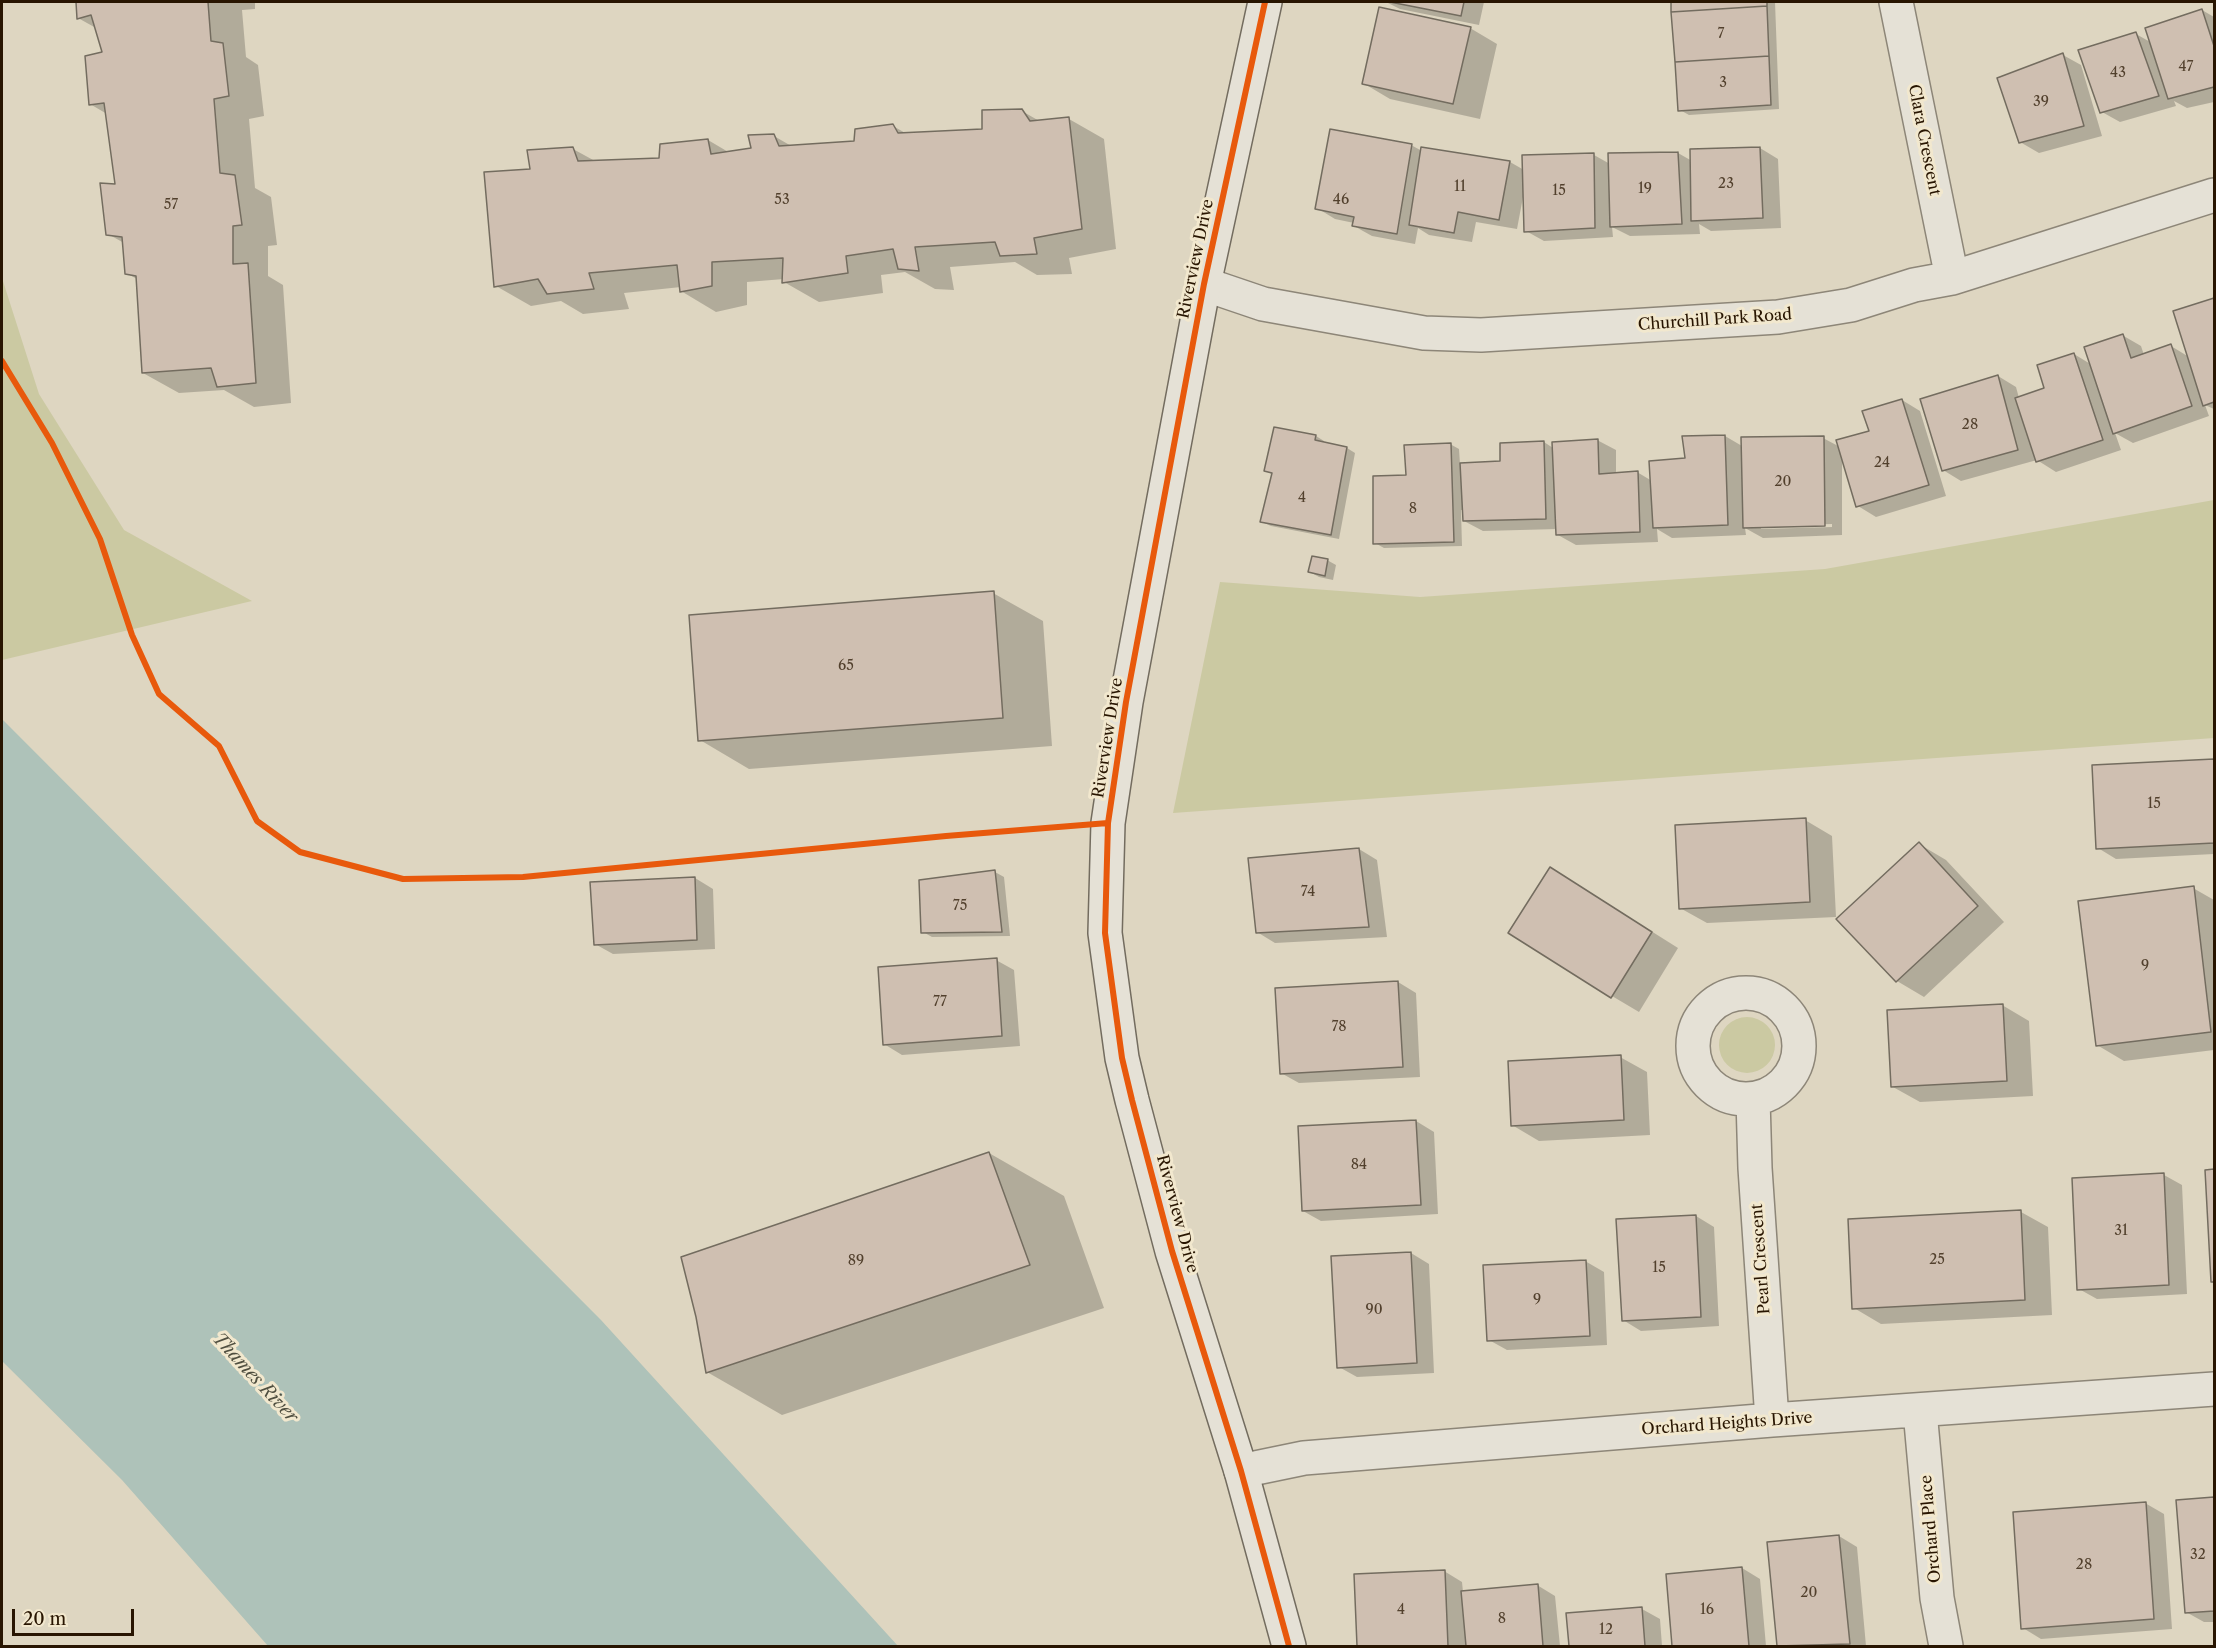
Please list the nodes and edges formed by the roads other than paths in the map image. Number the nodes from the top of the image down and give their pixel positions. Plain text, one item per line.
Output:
1 (1265, 2) edge
2 (1896, 2) edge
3 (2214, 195) edge
4 (1952, 278) junction
5 (1204, 284) junction
6 (1753, 1099) dead end
7 (2214, 1389) edge
8 (1920, 1411) junction
9 (1772, 1420) junction
10 (1241, 1471) junction
11 (1288, 1647) edge
12 (1946, 1647) edge

1 - 5 street, Riverview Drive
2 - 4 street, Clara Crescent
3 - 4 street, Churchill Park Road
4 - 5 street, Churchill Park Road
5 - 10 street, Riverview Drive
6 - 9 street, Pearl Crescent
7 - 8 street, Orchard Heights Drive
8 - 9 street, Orchard Heights Drive
8 - 12 street, Orchard Place
9 - 10 street, Orchard Heights Drive
10 - 11 street, Riverview Drive

